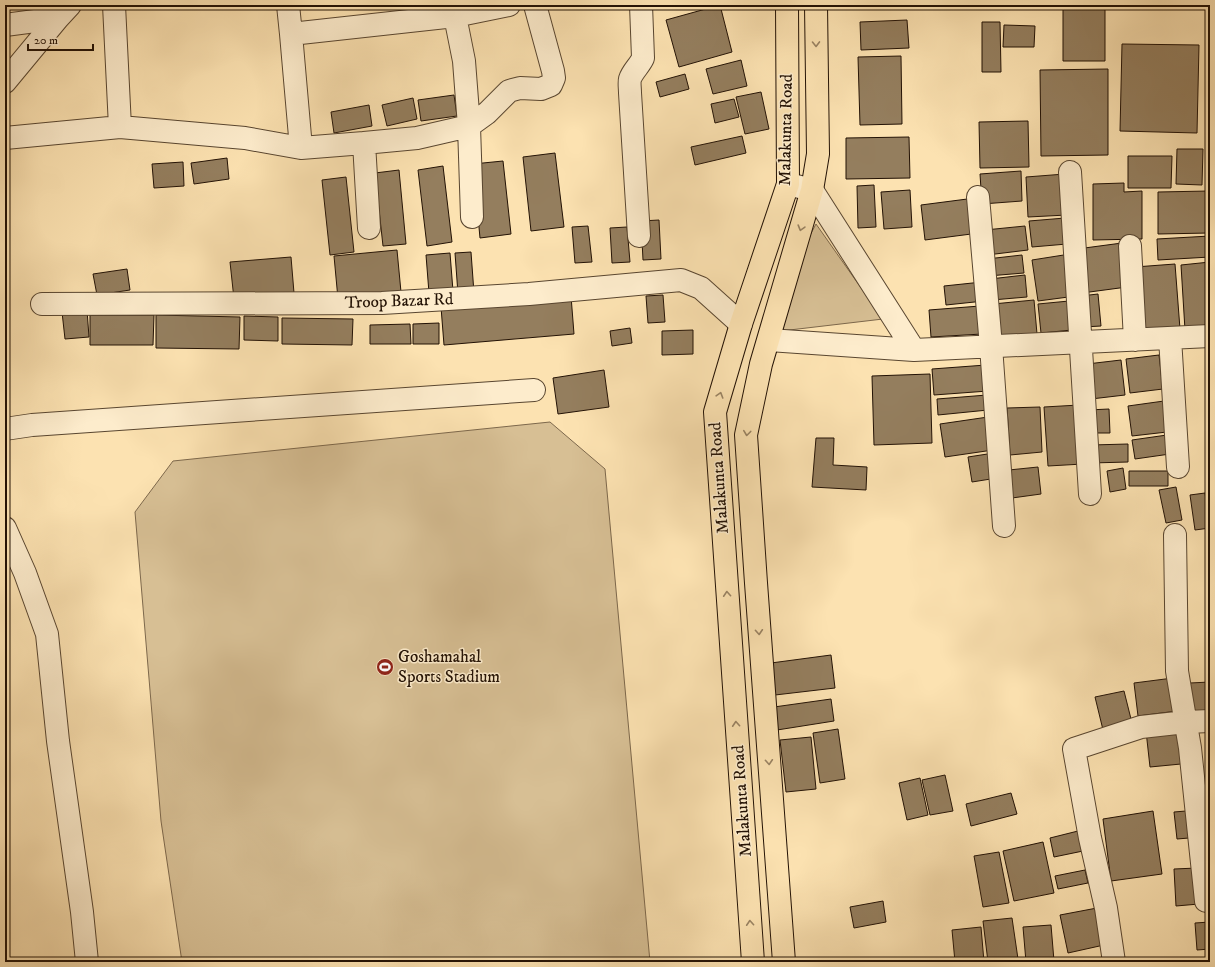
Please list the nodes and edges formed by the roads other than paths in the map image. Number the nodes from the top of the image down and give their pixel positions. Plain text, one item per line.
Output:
1 (114, 5) edge
2 (288, 5) edge
3 (509, 5) edge
4 (535, 5) edge
5 (641, 5) edge
6 (787, 5) edge
7 (816, 5) edge
8 (64, 11) edge
9 (455, 16) junction
10 (5, 25) edge
11 (291, 34) junction
12 (5, 82) edge
13 (468, 126) junction
14 (120, 127) junction
15 (5, 138) edge
16 (364, 143) junction
17 (302, 148) junction
18 (1070, 172) dead end
19 (788, 184) junction
20 (812, 190) junction
21 (978, 197) dead end
22 (472, 217) dead end
23 (369, 228) dead end
24 (639, 236) dead end
25 (1130, 246) dead end
26 (42, 304) dead end
27 (741, 324) junction
28 (1210, 336) edge
29 (1170, 338) junction
30 (769, 340) junction
31 (1135, 340) junction
32 (1080, 342) junction
33 (991, 346) junction
34 (914, 350) junction
35 (534, 390) dead end
36 (5, 429) edge
37 (1178, 467) dead end
38 (1090, 494) dead end
39 (1004, 526) dead end
40 (5, 528) edge
41 (1175, 535) dead end
42 (15, 574) edge
43 (1186, 722) junction
44 (1210, 722) edge
45 (1206, 901) dead end
46 (87, 962) edge
47 (753, 962) edge
48 (784, 962) edge
49 (1114, 962) edge

1 - 14 street
2 - 11 street
3 - 9 street
4 - 13 street
5 - 24 street
6 - 19 main road, Malakunta Road
7 -> 20 main road
8 - 10 street
8 - 12 street
9 - 11 street
9 - 13 street
11 - 17 street
13 - 16 street
13 - 22 street
14 - 15 street
14 - 17 street
16 - 17 street
16 - 23 street
18 - 32 street
19 - 20 street
19 - 27 main road, Malakunta Road
20 -> 30 main road
20 - 34 street
21 - 33 street
25 - 31 street
26 - 27 street, Troop Bazar Rd
47 -> 27 main road, Malakunta Road
28 - 29 street
29 - 31 street
29 - 37 street
30 - 34 street
30 -> 48 main road
31 - 32 street
32 - 33 street
32 - 38 street
33 - 34 street
33 - 39 street
35 - 36 street
40 - 42 street
41 - 43 street
42 - 46 street
43 - 44 street
43 - 45 street
43 - 49 street

